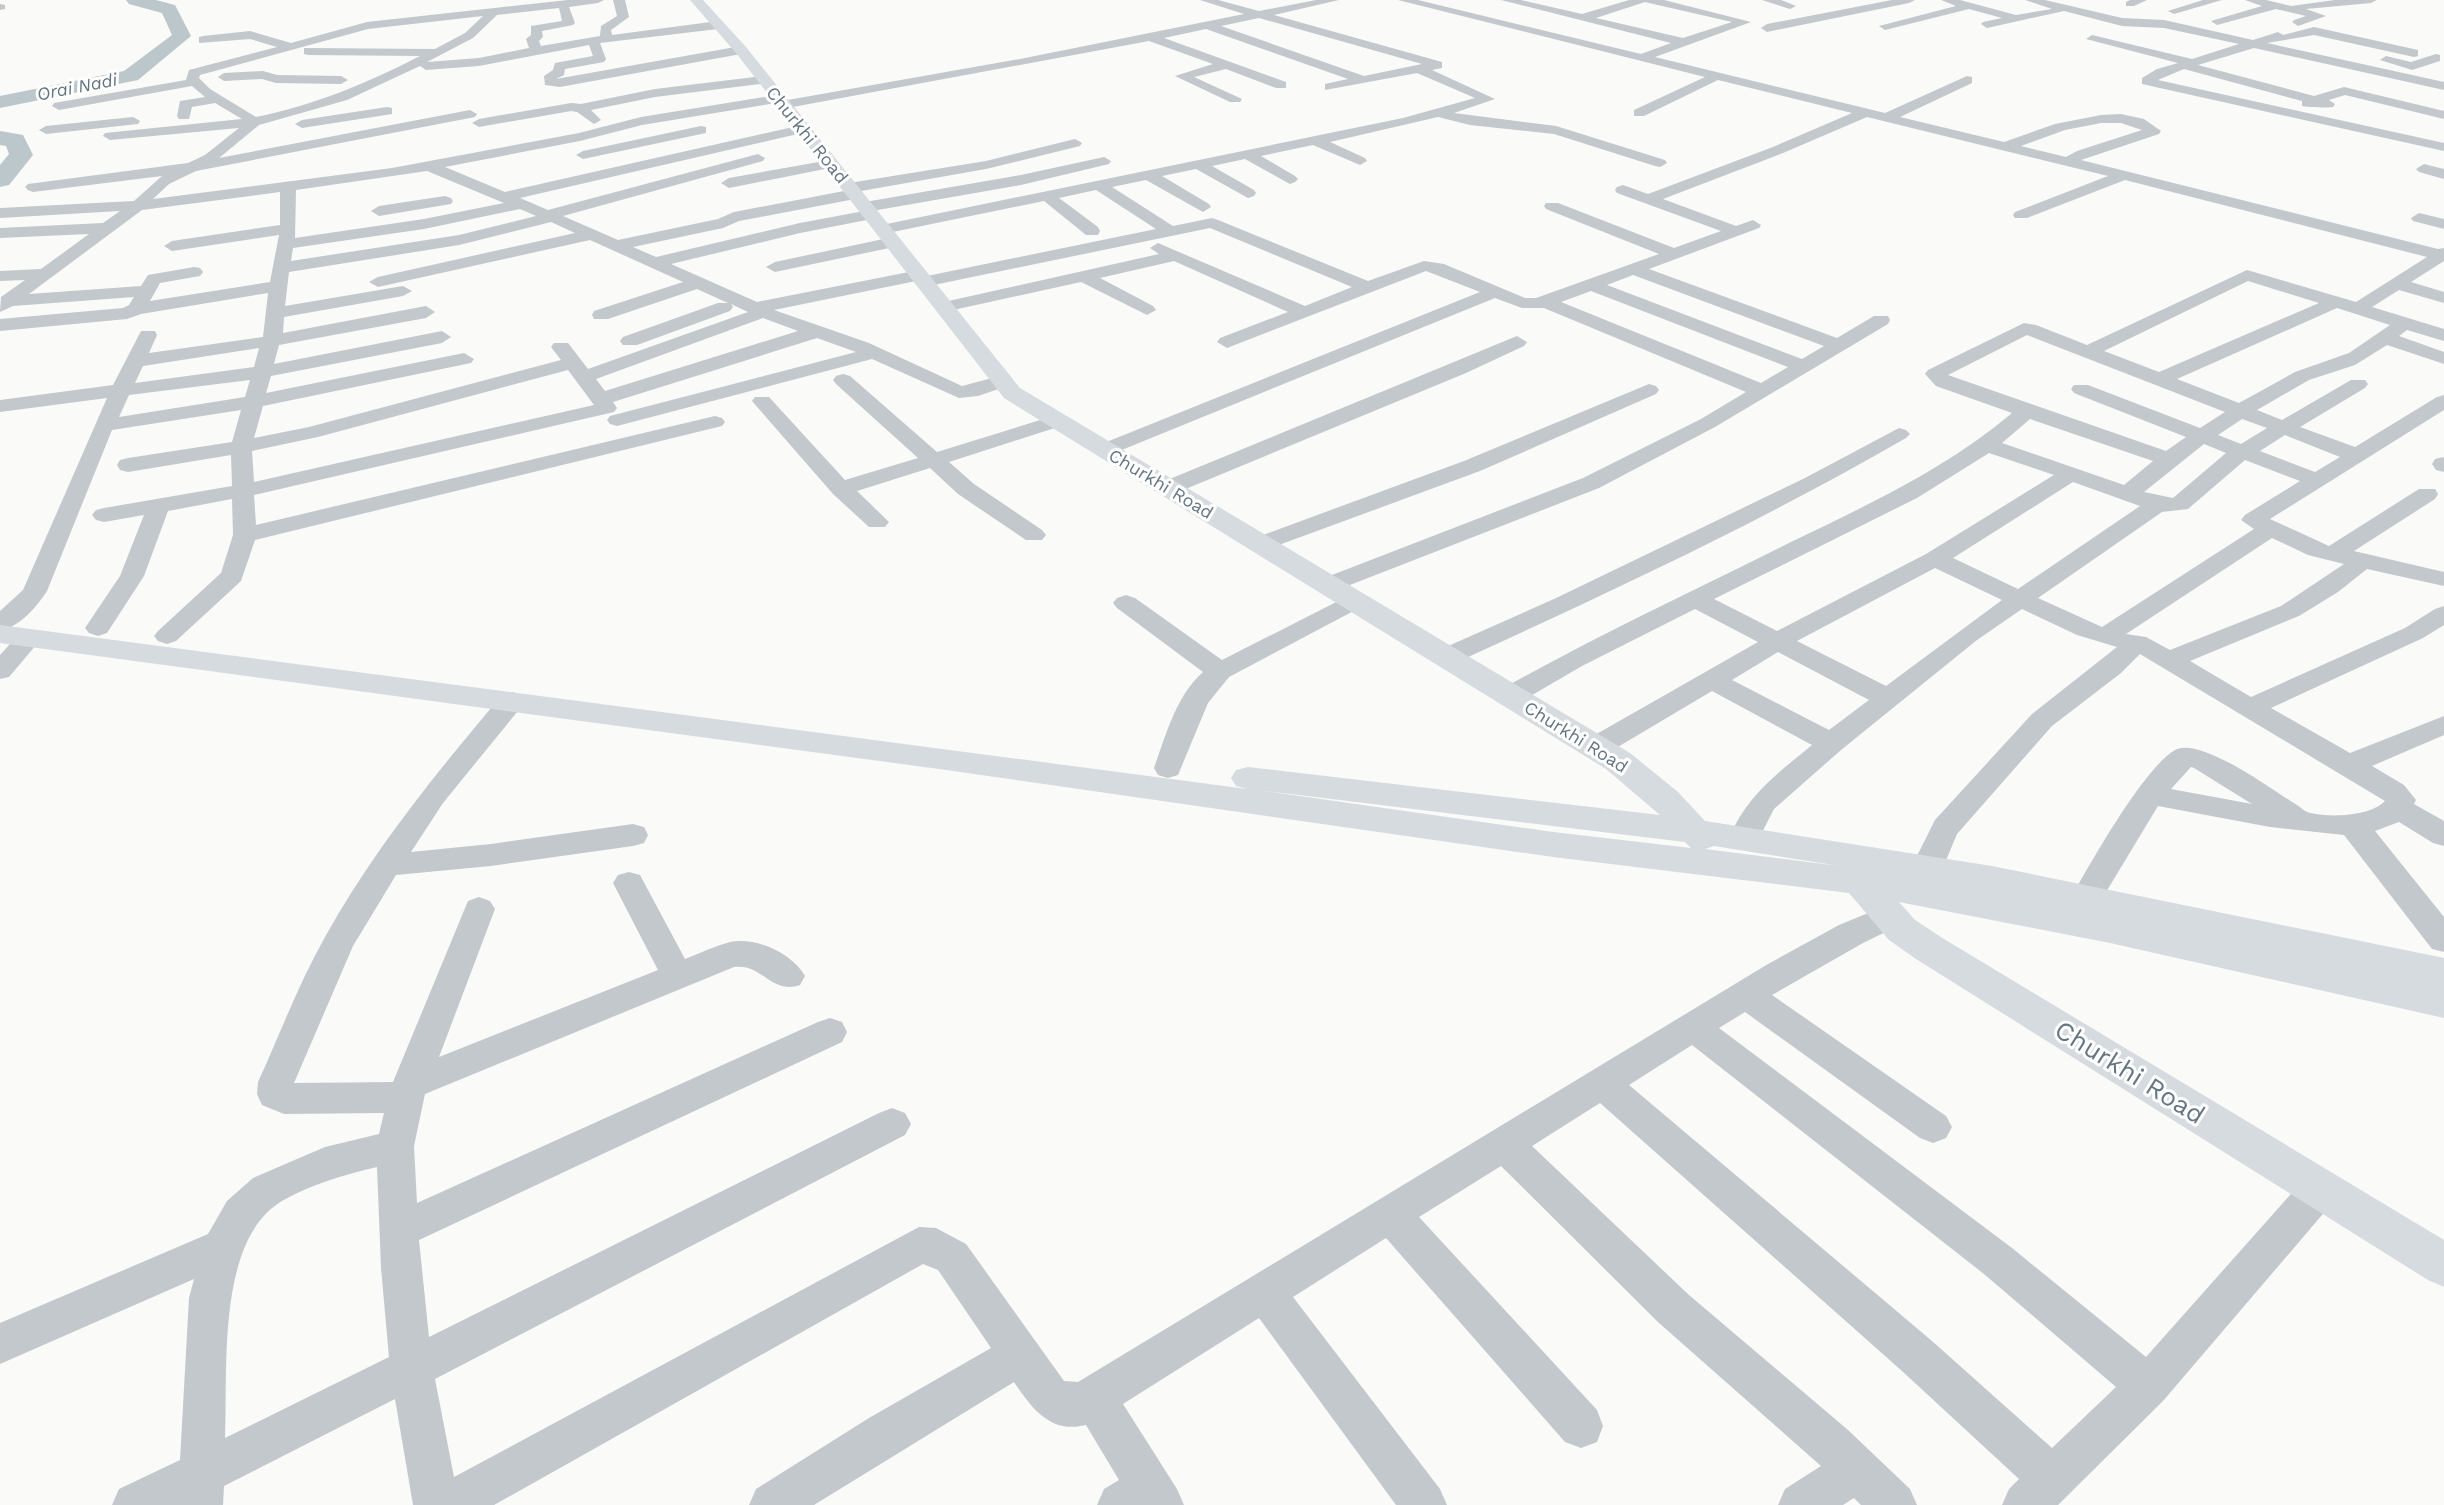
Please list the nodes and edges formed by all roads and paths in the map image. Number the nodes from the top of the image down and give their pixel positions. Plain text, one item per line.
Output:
1 (598, 0) edge
2 (619, 0) edge
3 (696, 0) edge
4 (1206, 0) edge
5 (1327, 0) edge
6 (1404, 0) edge
7 (1443, 0) edge
8 (1508, 0) edge
9 (1641, 0) edge
10 (1691, 0) edge
11 (1853, 0) edge
12 (1909, 0) edge
13 (1947, 0) edge
14 (1994, 0) edge
15 (2031, 0) edge
16 (2216, 0) edge
17 (2251, 0) edge
18 (2368, 0) edge
19 (1571, 3) dead end
20 (1807, 3) dead end
21 (563, 4) junction
22 (2096, 4) dead end
23 (2139, 4) edge
24 (1424, 5) junction
25 (1673, 5) junction
26 (1651, 6) edge
27 (1877, 6) junction
28 (1969, 6) junction
29 (2281, 7) junction
30 (1761, 8) edge
31 (2160, 8) dead end
32 (2068, 9) junction
33 (1548, 10) junction
34 (2174, 10) junction
35 (494, 11) junction
36 (1257, 15) junction
37 (1916, 16) junction
38 (1583, 18) junction
39 (1633, 18) dead end
40 (1732, 18) junction
41 (2017, 18) junction
42 (2105, 18) junction
43 (2217, 21) junction
44 (1987, 24) dead end
45 (718, 25) junction
46 (1206, 25) junction
47 (1500, 25) junction
48 (1613, 25) junction
49 (1948, 25) dead end
50 (1884, 26) dead end
51 (2050, 27) dead end
52 (1767, 28) dead end
53 (2260, 31) junction
54 (2131, 33) dead end
55 (1151, 37) junction
56 (2282, 37) junction
57 (2153, 38) dead end
58 (408, 39) dead end
59 (599, 39) junction
60 (2092, 39) dead end
61 (203, 40) dead end
62 (265, 41) junction
63 (1566, 41) junction
64 (309, 42) junction
65 (1684, 42) junction
66 (1122, 43) junction
67 (2251, 43) junction
68 (1370, 45) junction
69 (288, 48) junction
70 (536, 50) junction
71 (741, 50) junction
72 (1142, 51) dead end
73 (438, 52) junction
74 (2213, 52) junction
75 (201, 54) dead end
76 (2440, 58) edge
77 (1640, 59) junction
78 (348, 60) dead end
79 (1307, 60) junction
80 (2187, 63) junction
81 (1226, 64) junction
82 (2240, 65) dead end
83 (411, 66) junction
84 (2140, 67) dead end
85 (1419, 69) junction
86 (632, 70) junction
87 (2162, 72) junction
88 (451, 77) dead end
89 (1715, 77) junction
90 (290, 79) junction
91 (315, 79) junction
92 (131, 80) dead end
93 (341, 80) dead end
94 (1967, 80) dead end
95 (193, 81) junction
96 (1362, 81) junction
97 (1281, 85) dead end
98 (2318, 86) dead end
99 (2444, 86) edge
100 (1330, 87) dead end
101 (547, 89) junction
102 (2340, 92) junction
103 (266, 93) dead end
104 (655, 93) junction
105 (774, 95) junction
106 (147, 96) junction
107 (386, 96) junction
108 (2426, 96) dead end
109 (216, 99) junction
110 (627, 99) junction
111 (1234, 99) dead end
112 (250, 100) dead end
113 (449, 100) dead end
114 (2315, 100) junction
115 (90, 101) junction
116 (59, 106) dead end
117 (233, 108) junction
118 (576, 108) junction
119 (2344, 108) dead end
120 (2283, 112) junction
121 (1437, 113) junction
122 (1639, 113) dead end
123 (1865, 113) junction
124 (369, 114) junction
125 (184, 116) junction
126 (472, 116) junction
127 (673, 116) junction
128 (2444, 116) edge
129 (1886, 118) junction
130 (641, 121) junction
131 (254, 122) junction
132 (93, 125) junction
133 (46, 130) dead end
134 (701, 130) junction
135 (381, 131) junction
136 (603, 131) junction
137 (242, 133) junction
138 (2047, 133) junction
139 (492, 134) dead end
140 (110, 136) dead end
141 (574, 138) junction
142 (1316, 141) junction
143 (1075, 143) dead end
144 (395, 145) dead end
145 (729, 146) junction
146 (812, 147) junction
147 (2006, 147) junction
148 (2444, 147) edge
149 (2100, 149) junction
150 (507, 151) junction
151 (274, 153) junction
152 (583, 155) junction
153 (771, 155) dead end
154 (1248, 155) junction
155 (1104, 161) dead end
156 (1360, 161) dead end
157 (2068, 162) junction
158 (1660, 163) dead end
159 (1200, 165) junction
160 (186, 168) junction
161 (2424, 169) dead end
162 (431, 173) junction
163 (2444, 174) edge
164 (2125, 175) junction
165 (598, 176) junction
166 (1151, 176) junction
167 (1290, 179) dead end
168 (226, 182) junction
169 (1100, 186) junction
170 (33, 188) dead end
171 (542, 188) junction
172 (712, 188) dead end
173 (1623, 190) dead end
174 (1248, 193) dead end
175 (505, 196) junction
176 (1049, 197) junction
177 (669, 199) dead end
178 (1648, 200) junction
179 (445, 201) dead end
180 (523, 204) junction
181 (288, 205) junction
182 (137, 206) junction
183 (1552, 206) dead end
184 (1203, 207) dead end
185 (36, 212) junction
186 (0, 213) edge
187 (869, 213) junction
188 (366, 214) dead end
189 (213, 215) dead end
190 (2021, 215) dead end
191 (2419, 218) dead end
192 (556, 219) junction
193 (2444, 224) edge
194 (106, 228) junction
195 (1092, 231) dead end
196 (1170, 231) junction
197 (2, 234) edge
198 (591, 235) junction
199 (1137, 238) junction
200 (172, 246) dead end
201 (615, 246) junction
202 (1029, 246) dead end
203 (78, 248) junction
204 (45, 249) dead end
205 (1674, 255) junction
206 (2443, 255) edge
207 (1175, 256) junction
208 (652, 263) junction
209 (775, 267) dead end
210 (1635, 270) junction
211 (42, 274) junction
212 (0, 276) edge
213 (919, 276) junction
214 (280, 277) junction
215 (1085, 277) junction
216 (378, 282) dead end
217 (697, 283) junction
218 (2397, 284) junction
219 (1592, 285) junction
220 (1367, 287) junction
221 (408, 290) dead end
222 (147, 291) junction
223 (1495, 292) junction
224 (2444, 298) edge
225 (188, 300) junction
226 (4, 301) edge
227 (1546, 302) junction
228 (2338, 302) junction
229 (753, 307) junction
230 (944, 307) junction
231 (2359, 308) junction
232 (136, 309) junction
233 (1147, 310) dead end
234 (426, 312) dead end
235 (1304, 312) junction
236 (276, 313) junction
237 (602, 315) dead end
238 (85, 318) junction
239 (1881, 320) dead end
240 (2405, 322) junction
241 (0, 325) edge
242 (815, 332) junction
243 (73, 333) dead end
244 (148, 335) dead end
245 (2444, 335) edge
246 (442, 337) dead end
247 (2385, 338) junction
248 (271, 341) junction
249 (630, 341) dead end
250 (1227, 342) dead end
251 (1517, 342) dead end
252 (1839, 345) junction
253 (2089, 351) junction
254 (873, 353) junction
255 (2444, 358) edge
256 (464, 359) dead end
257 (136, 361) junction
258 (1802, 366) junction
259 (263, 372) junction
260 (583, 375) junction
261 (2161, 379) junction
262 (843, 380) dead end
263 (1003, 381) junction
264 (2358, 384) dead end
265 (2081, 389) dead end
266 (1649, 390) dead end
267 (1760, 390) junction
268 (119, 391) junction
269 (762, 401) dead end
270 (2444, 401) edge
271 (254, 403) junction
272 (0, 406) edge
273 (2027, 411) junction
274 (2240, 411) junction
275 (617, 420) dead end
276 (1058, 421) junction
277 (715, 422) dead end
278 (104, 425) junction
279 (2285, 428) junction
280 (1899, 434) dead end
281 (2202, 436) junction
282 (1987, 445) junction
283 (241, 447) junction
284 (1107, 450) junction
285 (2242, 452) junction
286 (2355, 454) junction
287 (2167, 459) junction
288 (933, 460) junction
289 (128, 465) dead end
290 (2073, 473) junction
291 (2316, 480) junction
292 (1168, 488) junction
293 (841, 489) junction
294 (242, 491) junction
295 (2130, 492) junction
296 (2427, 494) dead end
297 (2154, 502) junction
298 (159, 505) junction
299 (104, 515) dead end
300 (877, 522) dead end
301 (2269, 530) junction
302 (245, 535) junction
303 (1034, 535) dead end
304 (1260, 544) junction
305 (2333, 554) junction
306 (1935, 559) junction
307 (2361, 562) junction
308 (2444, 579) edge
309 (1328, 585) junction
310 (1696, 600) junction
311 (2020, 600) junction
312 (1354, 601) junction
313 (1126, 603) dead end
314 (2444, 614) edge
315 (8, 625) edge
316 (98, 628) junction
317 (167, 636) junction
318 (2105, 636) junction
319 (1778, 643) junction
320 (2136, 643) junction
321 (1446, 657) junction
322 (2169, 660) junction
323 (1220, 671) junction
324 (0, 672) edge
325 (1712, 680) junction
326 (1510, 696) junction
327 (1887, 698) junction
328 (512, 700) junction
329 (2249, 708) junction
330 (2444, 725) edge
331 (2418, 735) junction
332 (1831, 743) junction
333 (1596, 747) junction
334 (2444, 749) edge
335 (2348, 765) junction
336 (1168, 768) junction
337 (2151, 795) junction
338 (2397, 807) junction
339 (2301, 821) junction
340 (2353, 825) junction
341 (1696, 832) junction
342 (633, 835) dead end
343 (2444, 835) edge
344 (1744, 838) junction
345 (1719, 863) junction
346 (386, 865) junction
347 (1848, 867) junction
348 (1927, 880) junction
349 (629, 884) dead end
350 (2086, 899) junction
351 (479, 909) dead end
352 (1889, 917) junction
353 (2444, 940) edge
354 (2444, 973) edge
355 (677, 975) junction
356 (788, 976) dead end
357 (1746, 994) junction
358 (2444, 1002) edge
359 (1694, 1027) junction
360 (830, 1032) dead end
361 (1602, 1083) junction
362 (409, 1091) junction
363 (892, 1124) dead end
364 (1933, 1127) dead end
365 (1504, 1144) junction
366 (395, 1146) junction
367 (2320, 1189) junction
368 (1391, 1215) junction
369 (400, 1230) junction
370 (222, 1247) junction
371 (2444, 1265) edge
372 (1265, 1293) junction
373 (0, 1344) edge
374 (1020, 1355) junction
375 (411, 1367) junction
376 (2148, 1386) junction
377 (1095, 1399) junction
378 (1581, 1426) dead end
379 (1857, 1470) junction
380 (200, 1490) edge
381 (2039, 1492) edge
382 (1143, 1499) edge
383 (135, 1505) edge
384 (436, 1505) edge
385 (449, 1505) edge
386 (772, 1505) edge
387 (1424, 1505) edge
388 (1801, 1505) edge
389 (1894, 1505) edge

1 - 21 street
2 - 59 street
3 - 45 street, Churkhi Road
4 - 36 street
5 - 36 street
6 - 24 street
7 - 24 street
8 - 33 street
9 - 38 street
10 - 25 street
11 - 27 street
12 - 27 street
13 - 28 street
14 - 28 street
15 - 32 street
16 - 34 street
17 - 29 street
18 - 29 street
19 - 33 street
20 - 30 street
21 - 35 street
21 - 70 street
22 - 32 street
23 - 42 street
24 - 47 street
25 - 26 street
25 - 40 street
27 - 37 street
27 - 52 street
28 - 37 street
28 - 41 street
29 - 43 street
29 - 53 street
30 - 40 street
31 - 34 street
32 - 41 street
32 - 42 street
33 - 38 street
33 - 47 street
34 - 43 street
35 - 64 street
35 - 73 street
36 - 46 street
36 - 68 street
37 - 49 street
37 - 50 street
38 - 48 street
39 - 48 street
40 - 65 street
41 - 44 street
41 - 51 street
42 - 67 street
43 - 53 street
45 - 59 street
45 - 71 street, Churkhi Road
46 - 55 street
46 - 79 street
47 - 63 street
48 - 63 street
48 - 65 street
53 - 56 street
54 - 57 street
55 - 66 street
55 - 81 street
56 - 67 street
56 - 76 street
58 - 64 street
59 - 70 street
59 - 101 street
60 - 80 street
61 - 62 street
62 - 69 street
62 - 75 street
63 - 77 street
64 - 69 street
65 - 77 street
66 - 72 street
66 - 105 street
67 - 74 street
67 - 99 street
68 - 79 street
68 - 85 street
69 - 73 street
69 - 95 street
70 - 83 street
71 - 86 street
71 - 105 street, Churkhi Road
73 - 83 street
74 - 80 street
74 - 82 street
74 - 108 street
77 - 89 street
78 - 91 street
79 - 96 street
80 - 87 street
80 - 114 street
81 - 97 street
81 - 111 street
83 - 107 street
84 - 87 street
85 - 96 street
85 - 121 street
86 - 101 street
86 - 104 street
87 - 120 street
88 - 107 street
89 - 122 street
89 - 123 street
90 - 91 street
90 - 95 street
90 - 103 street
91 - 93 street
92 - 106 street
94 - 129 street
95 - 106 street
95 - 109 street
96 - 100 street
98 - 102 street
101 - 118 street
102 - 114 street
102 - 128 street
104 - 105 street
104 - 110 street
105 - 127 street
105 - 146 street, Churkhi Road
106 - 115 street
107 - 124 street
107 - 131 street
109 - 117 street
109 - 125 street
110 - 118 street
110 - 130 street
112 - 117 street
113 - 126 street
114 - 119 street
114 - 120 street
115 - 116 street
115 - 132 street
117 - 125 street
117 - 131 street
118 - 126 street
118 - 136 street
120 - 148 street
121 - 142 street
121 - 158 street
123 - 129 street
123 - 178 street
124 - 135 street
124 - 137 street
125 - 132 street
126 - 135 street
126 - 139 street
127 - 130 street
127 - 134 street
129 - 147 street
130 - 136 street
131 - 137 street
131 - 140 street
132 - 133 street
134 - 145 street
134 - 152 street
135 - 144 street
135 - 151 street
136 - 141 street
137 - 160 street
138 - 147 street
138 - 149 street
138 - 149 street
141 - 150 street
141 - 152 street
142 - 154 street
142 - 156 street
143 - 187 street
145 - 146 street
145 - 165 street
146 - 172 street
146 - 187 street, Churkhi Road
147 - 157 street
149 - 157 street
150 - 162 street
150 - 162 street
150 - 171 street
151 - 168 street
151 - 181 street
152 - 165 street
153 - 192 street
154 - 159 street
154 - 167 street
155 - 187 street
157 - 164 street
159 - 166 street
159 - 174 street
160 - 168 street
160 - 170 street
160 - 182 street
161 - 163 street
162 - 175 street
162 - 181 street
164 - 190 street
164 - 206 street
165 - 171 street
166 - 169 street
166 - 184 street
168 - 181 street
168 - 182 street
168 - 189 street
169 - 176 street
169 - 196 street
171 - 175 street
173 - 178 street
175 - 180 street
176 - 187 street
176 - 195 street
177 - 192 street
178 - 205 street
179 - 188 street
180 - 181 street
180 - 192 street
181 - 200 street
181 - 214 street
182 - 185 street
182 - 194 street
183 - 205 street
185 - 186 street
185 - 197 street
187 - 201 street
187 - 208 street
187 - 209 street
187 - 213 street, Churkhi Road
191 - 193 street
192 - 198 street
192 - 214 street
194 - 197 street
194 - 203 street
196 - 199 street
196 - 220 street
198 - 201 street
198 - 216 street
199 - 207 street
199 - 213 street
201 - 208 street
202 - 213 street
203 - 204 street
203 - 211 street
205 - 210 street
206 - 218 street
207 - 215 street
207 - 235 street
208 - 217 street
210 - 219 street
210 - 252 street
211 - 212 street
211 - 226 street
213 - 229 street
213 - 230 street, Churkhi Road
214 - 225 street
214 - 236 street
215 - 230 street
215 - 233 street
217 - 229 street
217 - 237 street
218 - 224 street
218 - 231 street
219 - 227 street
219 - 258 street
220 - 223 street
220 - 235 street
221 - 236 street
222 - 225 street
222 - 226 street
222 - 232 street
223 - 227 street
223 - 284 street
225 - 232 street
227 - 267 street
228 - 231 street
228 - 253 street
228 - 261 street
229 - 242 street
229 - 249 street
229 - 260 street
230 - 263 street, Churkhi Road
231 - 240 street
232 - 238 street
234 - 248 street
235 - 250 street
236 - 248 street
238 - 241 street
238 - 243 street
239 - 252 street
240 - 245 street
240 - 247 street
242 - 254 street
242 - 260 street
244 - 257 street
246 - 259 street
247 - 255 street
247 - 274 street
248 - 257 street
248 - 259 street
251 - 292 street
252 - 258 street
253 - 261 street
253 - 273 street
254 - 263 street
254 - 275 street
256 - 271 street
257 - 268 street
258 - 267 street
259 - 268 street
259 - 271 street
260 - 283 street
260 - 294 street
261 - 274 street
262 - 288 street
263 - 276 street, Churkhi Road
264 - 279 street
265 - 281 street
266 - 304 street
267 - 309 street
268 - 272 street
268 - 278 street
269 - 293 street
270 - 286 street
271 - 278 street
271 - 283 street
273 - 282 street
273 - 287 street
274 - 279 street
274 - 281 street
276 - 284 street, Churkhi Road
276 - 288 street
277 - 302 street
278 - 315 street
279 - 285 street
279 - 286 street
280 - 321 street
281 - 285 street
281 - 287 street
282 - 290 street
282 - 310 street
283 - 289 street
283 - 294 street
284 - 292 street, Churkhi Road
285 - 291 street
285 - 297 street
286 - 291 street
287 - 295 street
288 - 293 street
288 - 303 street
290 - 295 street
290 - 306 street
291 - 301 street
292 - 304 street, Churkhi Road
293 - 300 street
294 - 298 street
294 - 302 street
295 - 297 street
296 - 305 street
297 - 311 street
298 - 299 street
298 - 316 street
301 - 305 street
301 - 318 street
302 - 317 street
304 - 309 street, Churkhi Road
305 - 307 street
306 - 311 street
306 - 319 street
307 - 308 street
307 - 322 street
309 - 312 street, Churkhi Road
310 - 319 street
310 - 326 street
311 - 318 street
311 - 327 street
312 - 321 street, Churkhi Road
312 - 323 street
313 - 323 street
314 - 329 street
315 - 316 street
315 - 324 street
315 - 328 street
316 - 317 street
317 - 336 street
318 - 320 street
319 - 325 street
319 - 327 street
320 - 322 street
320 - 348 street
321 - 326 street, Churkhi Road
322 - 329 street
323 - 336 street
325 - 332 street
325 - 333 street
326 - 333 street, Churkhi Road
327 - 332 street
328 - 345 street
328 - 346 street
329 - 335 street
330 - 331 street
331 - 334 street
331 - 335 street
332 - 344 street
333 - 341 street, Churkhi Road
335 - 338 street
336 - 341 street
337 - 339 street
337 - 339 street
337 - 350 street
338 - 340 street
338 - 343 street
339 - 340 street
340 - 353 street
341 - 344 street
341 - 345 street, Churkhi Road
342 - 346 street
344 - 347 street
345 - 347 street
346 - 362 street
347 - 348 street
347 - 352 street, Churkhi Road
348 - 350 street
348 - 358 street
349 - 355 street
350 - 354 street
351 - 362 street
352 - 357 street
352 - 367 street, Churkhi Road
355 - 356 street
355 - 362 street
357 - 359 street
357 - 364 street
359 - 361 street
359 - 376 street
360 - 369 street
361 - 365 street
361 - 381 street
362 - 366 street
363 - 375 street
365 - 368 street
365 - 379 street
366 - 369 street
366 - 370 street
367 - 371 street, Churkhi Road
367 - 376 street
368 - 372 street
368 - 378 street
369 - 375 street
370 - 373 street
370 - 380 street
372 - 377 street
372 - 387 street
374 - 377 street
374 - 385 street
374 - 386 street
375 - 380 street
375 - 384 street
376 - 381 street
377 - 382 street
379 - 388 street
379 - 389 street
380 - 383 street

